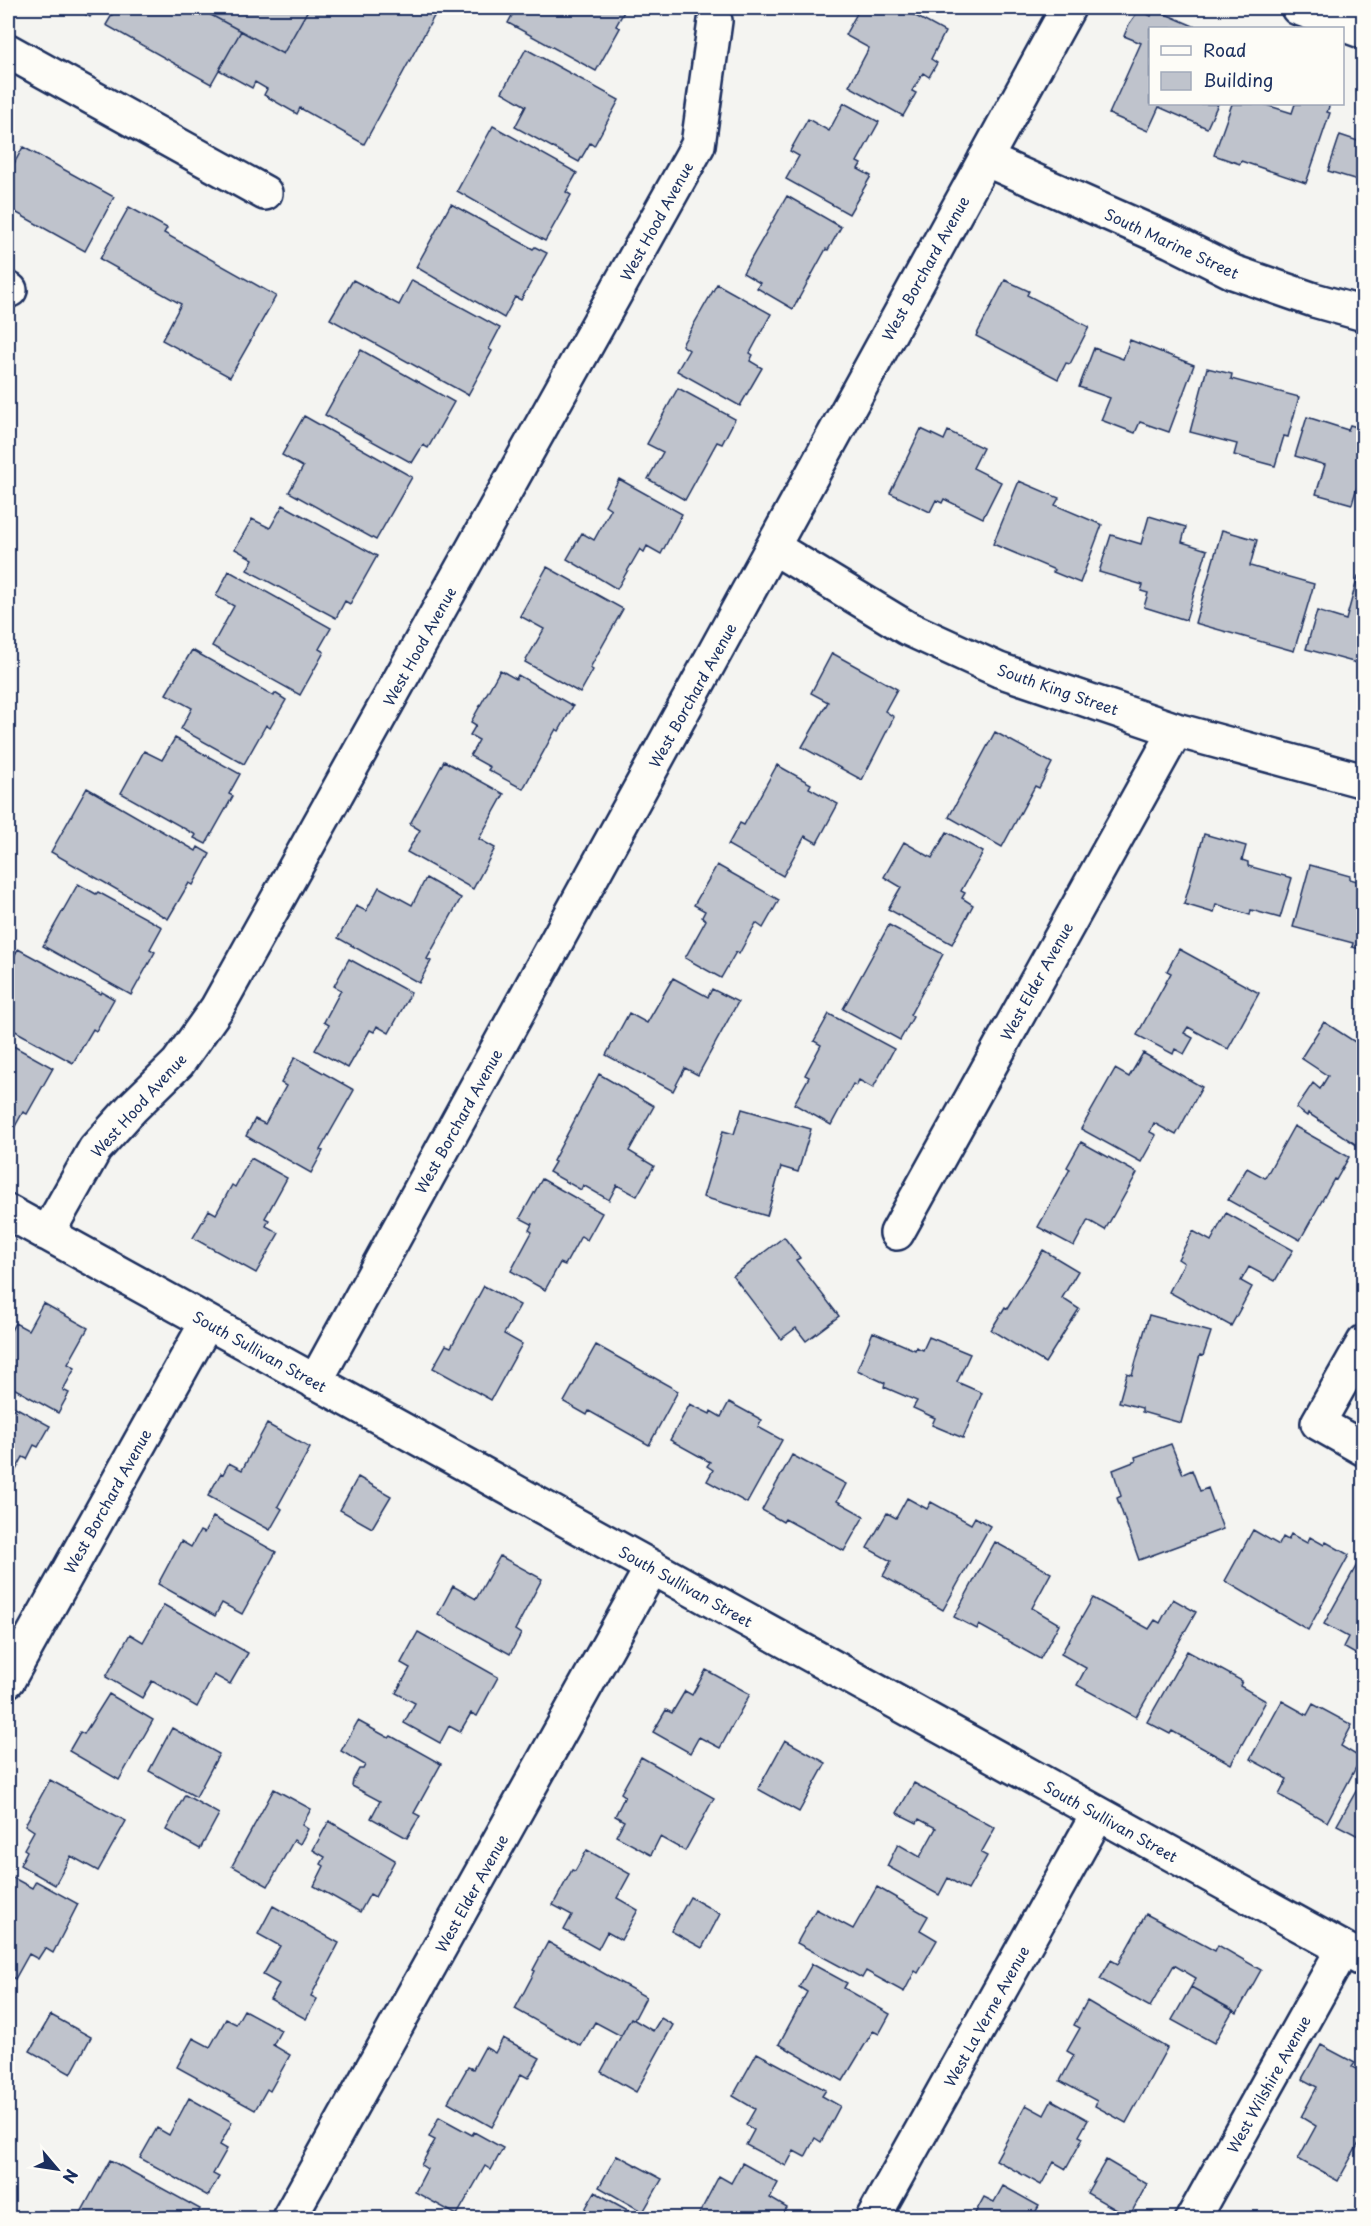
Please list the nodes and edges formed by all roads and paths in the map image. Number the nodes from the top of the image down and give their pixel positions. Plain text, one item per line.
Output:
1 (1068, 8) edge
2 (1298, 8) edge
3 (715, 21) dead end
4 (1364, 32) edge
5 (8, 51) edge
6 (985, 159) junction
7 (264, 193) dead end
8 (1364, 314) edge
9 (773, 547) junction
10 (1176, 730) junction
11 (1364, 781) edge
12 (8, 1212) edge
13 (897, 1233) dead end
14 (47, 1234) junction
15 (207, 1322) junction
16 (1364, 1342) edge
17 (315, 1382) junction
18 (1364, 1449) edge
19 (652, 1567) junction
20 (8, 1680) edge
21 (1098, 1814) junction
22 (1353, 1955) edge
23 (289, 2218) edge
24 (873, 2218) edge
25 (1193, 2218) edge

1 - 6 street, West Borchard Avenue
2 - 4 street
3 - 14 street, West Hood Avenue
5 - 7 street
6 - 8 street, South Marine Street
6 - 9 street, West Borchard Avenue
9 - 10 street, South King Street
9 - 17 street, West Borchard Avenue
10 - 11 street, South King Street
10 - 13 street, West Elder Avenue
12 - 14 street, South Sullivan Street
14 - 15 street, South Sullivan Street
15 - 17 street, South Sullivan Street
15 - 20 street, West Borchard Avenue
16 - 18 street
17 - 19 street, South Sullivan Street
19 - 21 street, South Sullivan Street
19 - 23 street, West Elder Avenue
21 - 22 street, South Sullivan Street
21 - 24 street, West La Verne Avenue
22 - 25 street, West Wilshire Avenue

